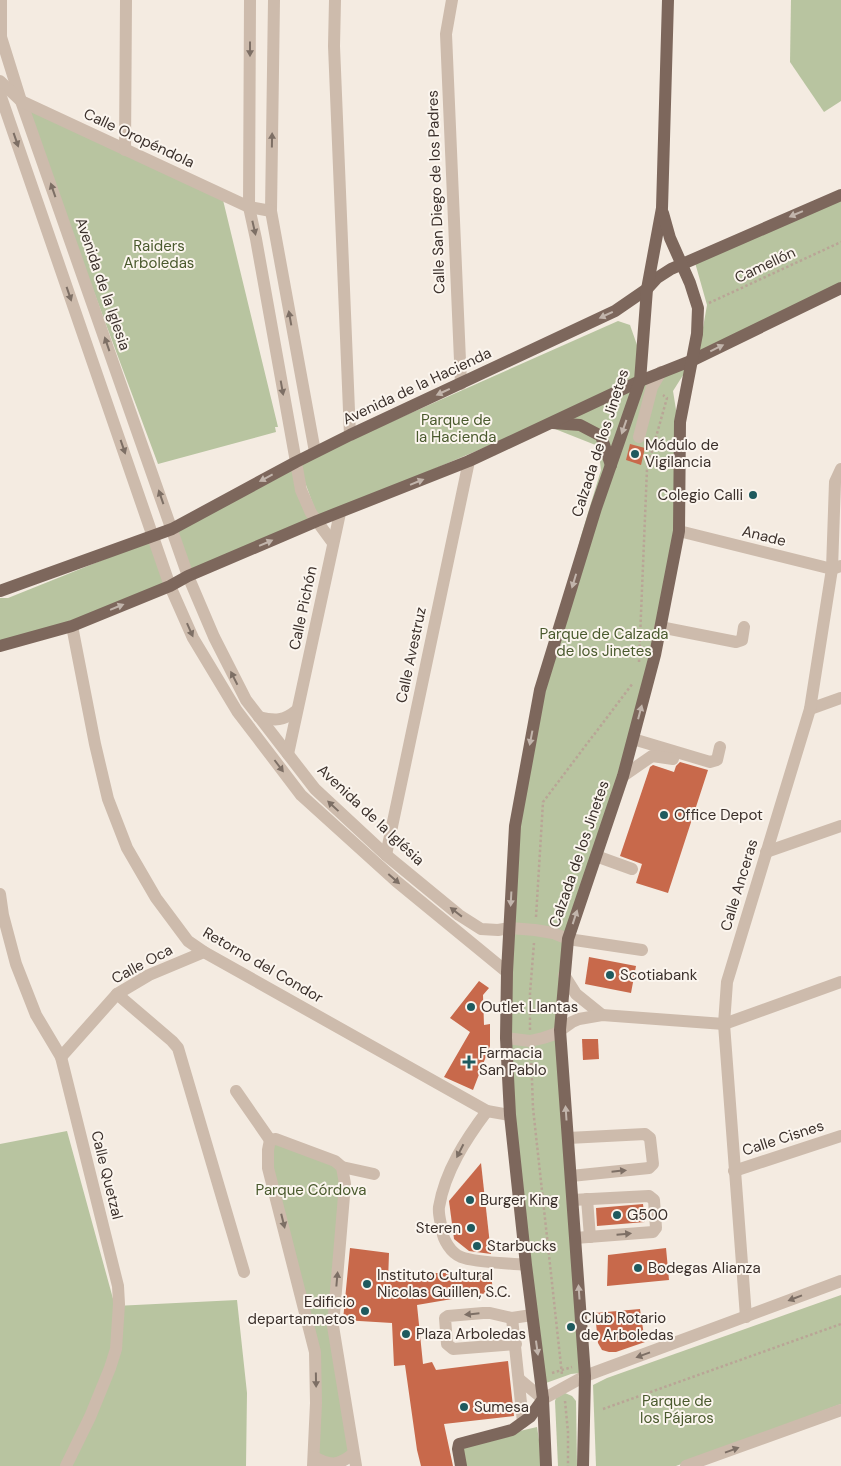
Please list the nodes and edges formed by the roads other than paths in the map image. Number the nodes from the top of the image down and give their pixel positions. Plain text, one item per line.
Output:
1 (1, 0) edge
2 (126, 0) edge
3 (250, 0) edge
4 (274, 0) edge
5 (335, 0) edge
6 (452, 0) edge
7 (668, 0) edge
8 (1, 41) edge
9 (0, 81) edge
10 (0, 94) edge
11 (21, 101) junction
12 (125, 150) junction
13 (250, 165) junction
14 (272, 176) junction
15 (841, 195) edge
16 (249, 207) junction
17 (662, 208) junction
18 (271, 211) junction
19 (681, 264) junction
20 (841, 288) edge
21 (647, 289) junction
22 (693, 360) junction
23 (661, 372) junction
24 (640, 381) junction
25 (461, 384) junction
26 (550, 423) junction
27 (350, 435) junction
28 (639, 437) dead end
29 (315, 452) junction
30 (468, 461) junction
31 (296, 462) junction
32 (611, 465) junction
33 (841, 469) edge
34 (340, 513) junction
35 (317, 521) junction
36 (172, 529) junction
37 (679, 532) junction
38 (153, 536) junction
39 (334, 543) junction
40 (836, 568) edge
41 (188, 576) junction
42 (170, 586) junction
43 (0, 592) edge
44 (72, 626) junction
45 (660, 627) junction
46 (744, 627) dead end
47 (0, 646) edge
48 (841, 698) edge
49 (810, 709) junction
50 (297, 710) junction
51 (259, 717) junction
52 (633, 738) junction
53 (720, 747) dead end
54 (288, 754) junction
55 (673, 759) dead end
56 (623, 776) junction
57 (841, 826) edge
58 (766, 852) junction
59 (386, 855) junction
60 (596, 856) junction
61 (632, 869) dead end
62 (0, 894) edge
63 (510, 928) junction
64 (568, 939) junction
65 (642, 950) dead end
66 (204, 952) junction
67 (506, 972) junction
68 (564, 975) junction
69 (841, 982) edge
70 (117, 994) junction
71 (602, 1015) junction
72 (724, 1024) junction
73 (560, 1030) junction
74 (506, 1038) junction
75 (60, 1057) junction
76 (236, 1091) dead end
77 (487, 1111) junction
78 (510, 1115) junction
79 (841, 1136) edge
80 (568, 1138) junction
81 (270, 1140) junction
82 (342, 1167) junction
83 (734, 1171) junction
84 (374, 1174) dead end
85 (571, 1176) junction
86 (587, 1199) junction
87 (572, 1200) junction
88 (590, 1237) junction
89 (575, 1238) junction
90 (526, 1265) junction
91 (244, 1272) dead end
92 (841, 1281) edge
93 (532, 1315) junction
94 (746, 1317) junction
95 (512, 1318) junction
96 (516, 1344) junction
97 (584, 1370) junction
98 (519, 1379) junction
99 (543, 1399) junction
100 (841, 1410) edge
101 (523, 1422) junction
102 (355, 1460) edge
103 (313, 1462) edge
104 (66, 1466) edge
105 (461, 1466) edge
106 (546, 1466) edge
107 (583, 1466) edge
108 (686, 1466) edge

1 - 8 street, Avenida de la Iglesia
2 - 12 street
3 -> 13 street
14 -> 4 street
5 - 27 street
6 - 25 street, Calle San Diego de los Padres
7 - 17 main road
8 - 11 street, Avenida de la Iglesia
9 - 11 street, Calle Oropéndola
10 -> 38 street
11 - 12 street, Calle Oropéndola
36 -> 11 street, Avenida de la Iglesia
12 - 16 street, Calle Oropéndola
13 - 14 street
13 - 16 street
14 - 18 street
15 -> 19 main road, Avenida de la Hacienda
16 - 18 street, Calle Oropéndola
16 -> 31 street
17 - 19 main road, Calzada de los Jinetes
17 - 21 main road, Calzada de los Jinetes
29 -> 18 street
19 - 21 main road, Avenida de la Hacienda
19 - 22 main road, Calzada de los Jinetes
22 -> 20 main road
21 - 24 main road, Calzada de los Jinetes
21 -> 25 main road, Avenida de la Hacienda
22 - 23 main road
22 - 37 main road, Calzada de los Jinetes
23 - 24 main road
23 - 28 street
24 - 26 main road
24 -> 32 main road, Calzada de los Jinetes
25 -> 27 main road, Avenida de la Hacienda
26 - 30 main road
26 - 32 main road
27 - 29 main road, Avenida de la Hacienda
29 - 31 main road, Avenida de la Hacienda
34 -> 30 main road
30 - 59 street, Calle Avestruz
31 - 35 street
31 -> 36 main road, Avenida de la Hacienda
32 -> 63 main road, Calzada de los Jinetes
33 - 40 street, Calle Anceras
34 - 35 main road
34 - 39 street, Calle Pichón
35 - 39 street
41 -> 35 main road
36 - 38 main road, Avenida de la Hacienda
36 - 41 street, Avenida de la Iglesia
37 - 40 street, Anade
37 - 45 main road, Calzada de los Jinetes
38 - 42 street
38 - 43 main road, Avenida de la Hacienda
39 - 50 street, Calle Pichón
40 - 49 street, Calle Anceras
41 - 42 main road
51 -> 41 street, Avenida de la Iglésia
44 -> 42 main road
42 -> 67 street, Avenida de la Iglésia
44 - 47 main road
44 - 66 street, Retorno del Condor
45 - 46 street
52 -> 45 main road, Calzada de los Jinetes
48 - 49 street
49 - 58 street, Calle Anceras
50 - 51 street
50 - 54 street, Calle Pichón
51 - 54 street, Avenida de la Iglésia
52 - 53 street
52 - 56 main road, Calzada de los Jinetes
59 -> 54 street, Avenida de la Iglésia
55 - 56 street
56 - 60 main road, Calzada de los Jinetes
57 - 58 street
58 - 72 street, Calle Anceras
63 -> 59 street, Avenida de la Iglésia
60 - 61 street
64 -> 60 main road, Calzada de los Jinetes
62 - 75 street, Calle Quetzal
63 - 64 street, Avenida de la Iglésia
63 - 67 main road, Calzada de los Jinetes
64 - 65 street, Avenida de la Iglésia
64 - 68 main road, Calzada de los Jinetes
66 - 70 street, Calle Oca
66 - 77 street, Retorno del Condor
67 - 74 main road, Calzada de los Jinetes
68 - 71 street
68 - 73 main road, Calzada de los Jinetes
69 - 72 street
70 - 75 street, Calle Oca
70 - 91 street
71 - 72 street
71 - 73 street
72 - 83 street, Calle Anceras
73 - 74 street
80 -> 73 main road, Calzada de los Jinetes
74 - 78 main road, Calzada de los Jinetes
75 - 104 street, Calle Quetzal
76 - 81 street
77 - 78 street, Retorno del Condor
77 -> 90 street
78 - 90 main road, Calzada de los Jinetes
79 - 83 street, Calle Cisnes
80 - 85 main road, Calzada de los Jinetes
85 -> 80 street
81 - 82 street
81 -> 103 street
82 - 84 street
102 -> 82 street
83 - 94 street, Calle Anceras
85 - 87 main road, Calzada de los Jinetes
86 - 87 street
86 - 88 street
88 -> 86 street
87 - 89 main road, Calzada de los Jinetes
88 - 89 street
97 -> 89 main road, Calzada de los Jinetes
90 - 93 main road, Calzada de los Jinetes
92 -> 94 street
93 - 95 street
93 -> 99 main road, Calzada de los Jinetes
94 -> 97 street
95 - 96 street
95 -> 96 street
96 - 98 street
97 - 99 street
97 - 107 main road, Calzada de los Jinetes
98 - 99 street
98 - 101 street
99 - 101 main road
99 - 106 main road, Calzada de los Jinetes
108 -> 100 street
101 - 105 main road
102 - 103 street

